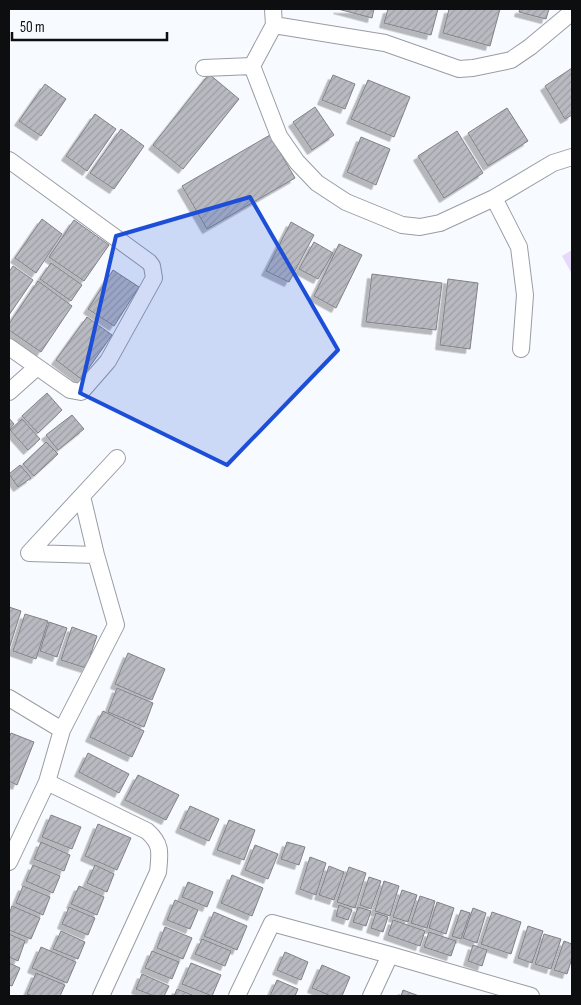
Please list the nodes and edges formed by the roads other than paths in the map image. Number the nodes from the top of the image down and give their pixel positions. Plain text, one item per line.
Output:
1 (273, 9) edge
2 (572, 12) edge
3 (274, 25) junction
4 (252, 66) junction
5 (204, 68) dead end
6 (572, 157) edge
7 (9, 160) edge
8 (494, 198) junction
9 (9, 347) edge
10 (521, 349) dead end
11 (37, 367) junction
12 (9, 392) edge
13 (117, 458) dead end
14 (82, 496) junction
15 (96, 555) junction
16 (9, 698) edge
17 (62, 730) junction
18 (47, 782) junction
19 (9, 862) edge
20 (390, 955) junction
21 (499, 992) edge
22 (101, 996) edge
23 (237, 996) edge
24 (370, 996) edge
25 (531, 996) edge

1 - 3 street
2 - 3 street
3 - 4 street
4 - 5 street
4 - 8 street
6 - 8 street
7 - 11 street
8 - 10 street
9 - 11 street
11 - 12 street
13 - 14 street
14 - 15 street
14 - 15 street
15 - 17 street
16 - 17 street
17 - 18 street
18 - 19 street
18 - 22 street
20 - 21 street
20 - 23 street
20 - 24 street
21 - 25 street

